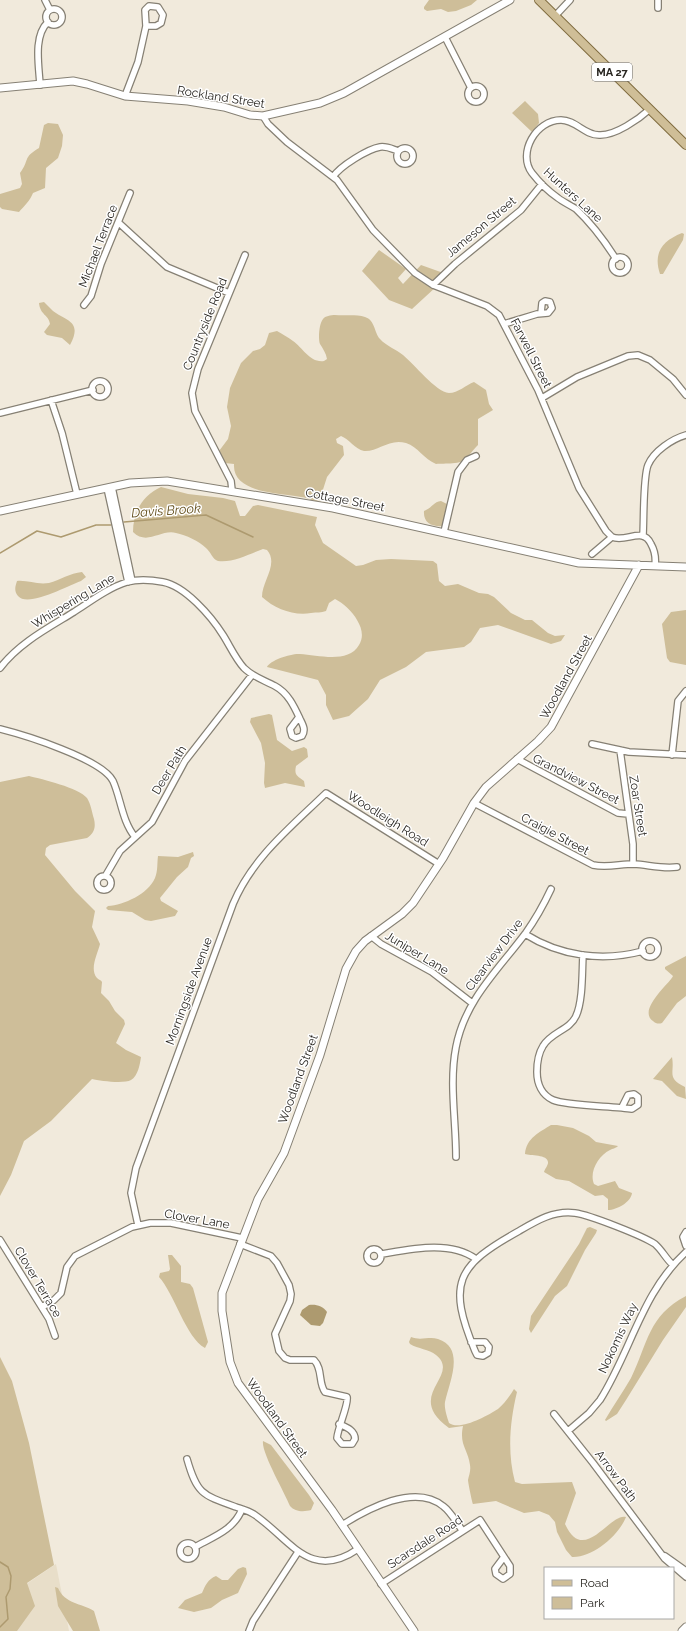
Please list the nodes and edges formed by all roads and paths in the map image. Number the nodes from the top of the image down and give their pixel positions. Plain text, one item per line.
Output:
1 (45, 0) edge
2 (510, 0) edge
3 (539, 0) edge
4 (570, 0) edge
5 (658, 0) edge
6 (658, 8) dead end
7 (50, 10) junction
8 (555, 16) junction
9 (48, 22) junction
10 (146, 26) dead end
11 (445, 37) junction
12 (40, 85) junction
13 (0, 88) edge
14 (471, 88) dead end
15 (125, 96) junction
16 (650, 109) junction
17 (264, 116) junction
18 (686, 145) edge
19 (398, 152) dead end
20 (333, 177) junction
21 (542, 184) junction
22 (130, 193) dead end
23 (119, 222) junction
24 (245, 255) dead end
25 (616, 259) dead end
26 (433, 285) junction
27 (229, 293) junction
28 (84, 305) dead end
29 (541, 313) junction
30 (504, 324) junction
31 (93, 390) dead end
32 (686, 396) edge
33 (542, 398) junction
34 (51, 400) junction
35 (0, 413) edge
36 (686, 435) edge
37 (476, 456) dead end
38 (109, 487) junction
39 (232, 490) junction
40 (76, 494) junction
41 (0, 511) edge
42 (444, 532) junction
43 (643, 535) junction
44 (612, 537) junction
45 (592, 554) dead end
46 (639, 565) junction
47 (655, 566) junction
48 (686, 567) edge
49 (130, 582) junction
50 (0, 668) edge
51 (252, 675) junction
52 (685, 692) edge
53 (299, 717) dead end
54 (0, 729) edge
55 (592, 744) dead end
56 (620, 750) junction
57 (672, 755) junction
58 (686, 755) edge
59 (517, 759) junction
60 (326, 793) joint
61 (474, 803) junction
62 (628, 814) junction
63 (135, 837) junction
64 (439, 864) junction
65 (633, 864) junction
66 (677, 867) dead end
67 (106, 875) dead end
68 (551, 889) dead end
69 (525, 934) junction
70 (371, 936) junction
71 (643, 951) dead end
72 (583, 955) junction
73 (472, 1003) junction
74 (622, 1108) dead end
75 (456, 1157) dead end
76 (138, 1225) junction
77 (686, 1232) edge
78 (0, 1240) edge
79 (241, 1241) junction
80 (686, 1246) edge
81 (686, 1252) edge
82 (382, 1254) dead end
83 (476, 1259) junction
84 (673, 1265) junction
85 (42, 1307) junction
86 (55, 1336) dead end
87 (471, 1342) dead end
88 (554, 1414) dead end
89 (339, 1424) dead end
90 (568, 1431) junction
91 (187, 1459) dead end
92 (242, 1509) junction
93 (342, 1525) junction
94 (462, 1530) junction
95 (195, 1547) dead end
96 (358, 1549) junction
97 (298, 1552) junction
98 (660, 1552) junction
99 (504, 1557) dead end
100 (674, 1567) edge
101 (674, 1567) edge
102 (686, 1571) edge
103 (686, 1577) edge
104 (381, 1584) junction
105 (686, 1626) edge
106 (249, 1631) edge
107 (414, 1631) edge
108 (682, 1631) edge

1 - 7 street
2 - 11 street, Rockland Street
3 - 8 main road, MA 27
4 - 8 street
5 - 6 street
7 - 9 street
7 - 9 street
8 - 16 main road, MA 27
9 - 12 street
10 - 15 street
11 - 14 street
11 - 17 street, Rockland Street
12 - 13 street, Rockland Street
12 - 15 street, Rockland Street
15 - 17 street, Rockland Street
16 - 18 main road, MA 27
16 - 21 street, Hunters Lane
17 - 20 street, Farwell Street
19 - 20 street
20 - 26 street, Farwell Street
21 - 25 street, Hunters Lane
21 - 26 street, Jameson Street
22 - 23 street, Michael Terrace
23 - 27 street
23 - 28 street, Michael Terrace
24 - 27 street, Countryside Road
26 - 30 street, Farwell Street
27 - 39 street, Countryside Road
29 - 29 street
29 - 30 street
30 - 33 street, Farwell Street
31 - 34 street
32 - 33 street
33 - 44 street, Farwell Street
34 - 35 street
34 - 40 street
36 - 43 street
37 - 42 street
38 - 39 street, Cottage Street
38 - 40 street, Cottage Street
38 - 49 street
39 - 42 street, Cottage Street
40 - 41 street, Cottage Street
42 - 46 street, Cottage Street
43 - 44 street
43 - 47 street
44 - 45 street
46 - 47 street, Cottage Street
46 - 59 street, Woodland Street
47 - 48 street, Cottage Street
49 - 50 street, Whispering Lane
49 - 51 street, Whispering Lane
51 - 53 street, Whispering Lane
51 - 63 street, Deer Path
52 - 57 street
54 - 63 street
55 - 56 street
56 - 57 street
56 - 62 street, Zoar Street
57 - 58 street
59 - 61 street, Woodland Street
59 - 62 street, Grandview Street
60 - 64 street, Woodleigh Road
60 - 76 street, Morningside Avenue
61 - 64 street, Woodland Street
61 - 65 street, Craigie Street
62 - 65 street, Zoar Street
63 - 67 street, Deer Path
64 - 70 street, Woodland Street
65 - 66 street, Craigie Street
68 - 69 street, Clearview Drive
69 - 72 street
69 - 73 street, Clearview Drive
70 - 73 street, Juniper Lane
70 - 79 street, Woodland Street
71 - 72 street
72 - 74 street
73 - 75 street, Clearview Drive
76 - 79 street, Clover Lane
76 - 85 street, Clover Lane
77 - 80 street
78 - 85 street, Clover Terrace
79 - 89 street, Clover Lane
79 - 93 street, Woodland Street
81 - 84 street, Nokomis Way
82 - 83 street
83 - 84 street
83 - 87 street
84 - 90 street, Nokomis Way
85 - 86 street, Clover Terrace
88 - 90 street, Arrow Path
90 - 98 street, Arrow Path
91 - 92 street
92 - 95 street
92 - 97 street
93 - 94 street
93 - 96 street, Woodland Street
94 - 99 street, Scarsdale Road
94 - 104 street, Scarsdale Road
96 - 97 street
96 - 104 street, Woodland Street
97 - 106 street
98 - 100 street, Arrow Path
98 - 102 street, Arrow Path
101 - 103 street, Arrow Path
104 - 107 street, Woodland Street
105 - 108 street

